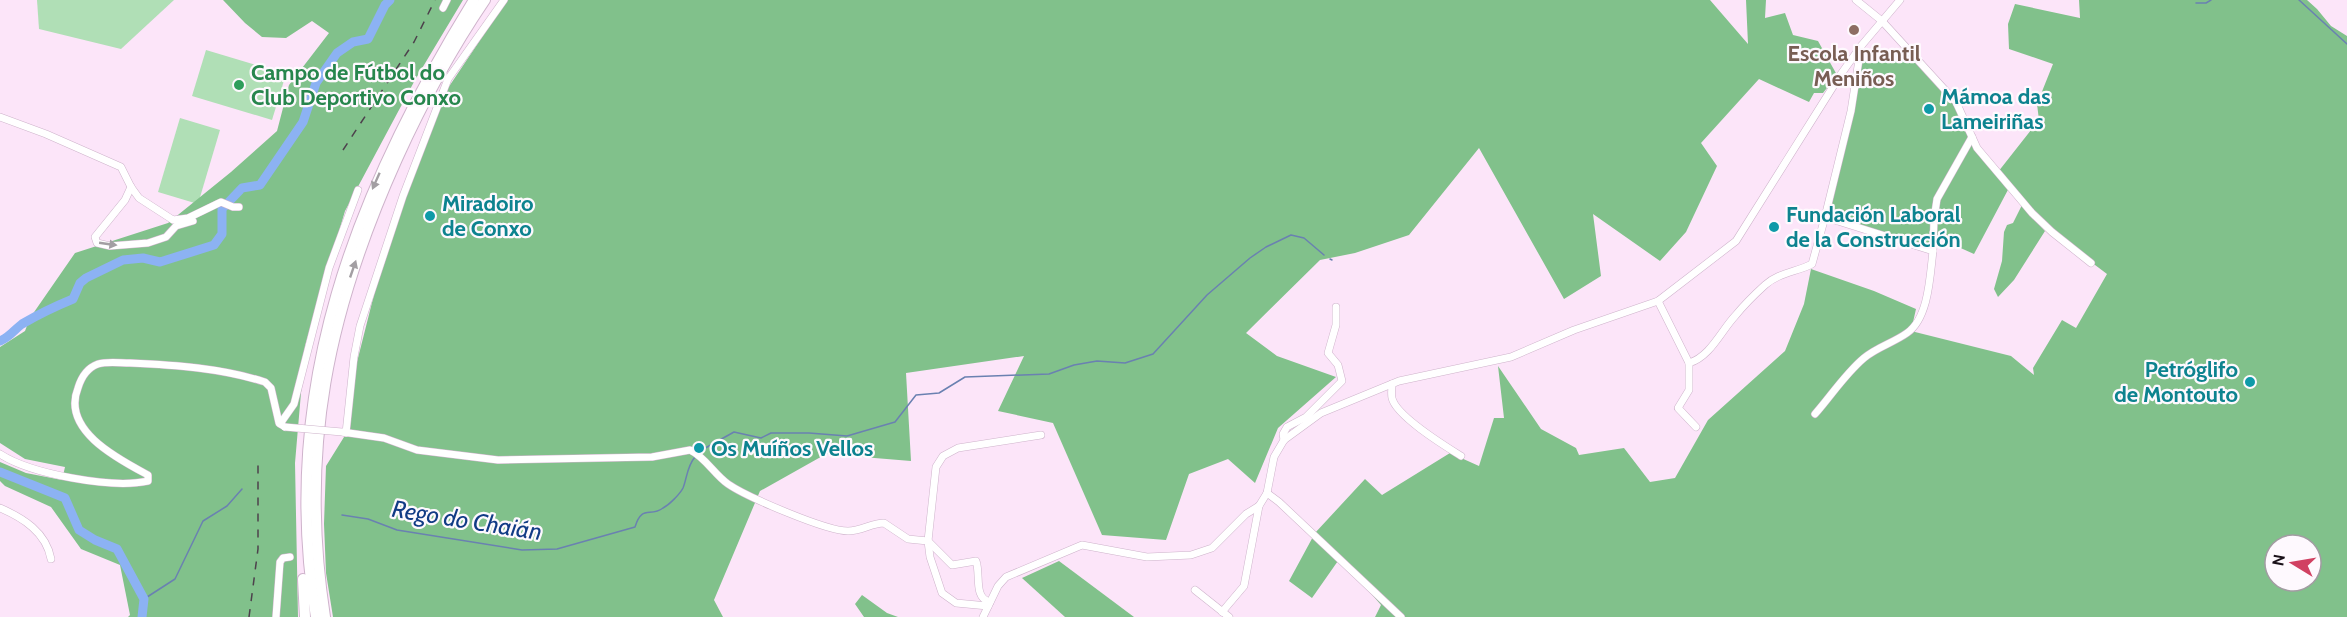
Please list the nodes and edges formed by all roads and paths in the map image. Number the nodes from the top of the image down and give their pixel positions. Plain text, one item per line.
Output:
1 (447, 0) edge
2 (474, 0) edge
3 (485, 0) edge
4 (504, 0) edge
5 (1856, 0) edge
6 (1900, 0) edge
7 (443, 8) dead end
8 (1882, 21) junction
9 (1861, 46) junction
10 (0, 117) edge
11 (1972, 137) junction
12 (131, 187) junction
13 (358, 190) dead end
14 (239, 207) dead end
15 (200, 213) junction
16 (1825, 217) junction
17 (1933, 251) junction
18 (2091, 263) dead end
19 (1658, 302) junction
20 (1336, 307) dead end
21 (1689, 363) junction
22 (1392, 384) junction
23 (1815, 414) dead end
24 (283, 425) junction
25 (1696, 428) dead end
26 (344, 433) junction
27 (1041, 435) dead end
28 (1284, 440) junction
29 (0, 454) edge
30 (1461, 456) dead end
31 (305, 477) junction
32 (1267, 494) junction
33 (1259, 506) junction
34 (0, 507) edge
35 (928, 541) junction
36 (290, 557) dead end
37 (51, 559) dead end
38 (1195, 590) dead end
39 (989, 604) junction
40 (1222, 612) junction
41 (276, 617) edge
42 (305, 617) edge
43 (316, 617) edge
44 (325, 617) edge
45 (983, 617) edge
46 (1229, 617) edge
47 (1401, 617) edge

1 - 7 street
2 -> 31 highway
44 -> 3 highway
4 - 26 street
5 - 8 street
6 - 8 street
8 - 9 street
8 - 11 street
9 - 16 street
9 - 19 street
10 - 12 street
11 - 17 street
11 - 18 street
12 - 15 street
12 -> 15 street
13 - 24 street
14 - 15 street
16 - 17 street
16 - 21 street
17 - 23 street
19 - 21 street
19 - 22 street
20 - 28 street
21 - 25 street
22 - 28 street
22 - 30 street
24 - 26 street, bridge
24 - 29 street
26 - 35 street
27 - 35 street
28 - 32 street
31 - 42 highway
31 - 43 highway
32 - 33 street
32 - 47 street
33 - 39 street
33 - 40 street
34 - 37 street
35 - 39 street
35 - 39 street
36 - 41 street
38 - 40 street
39 - 45 street
40 - 46 street

